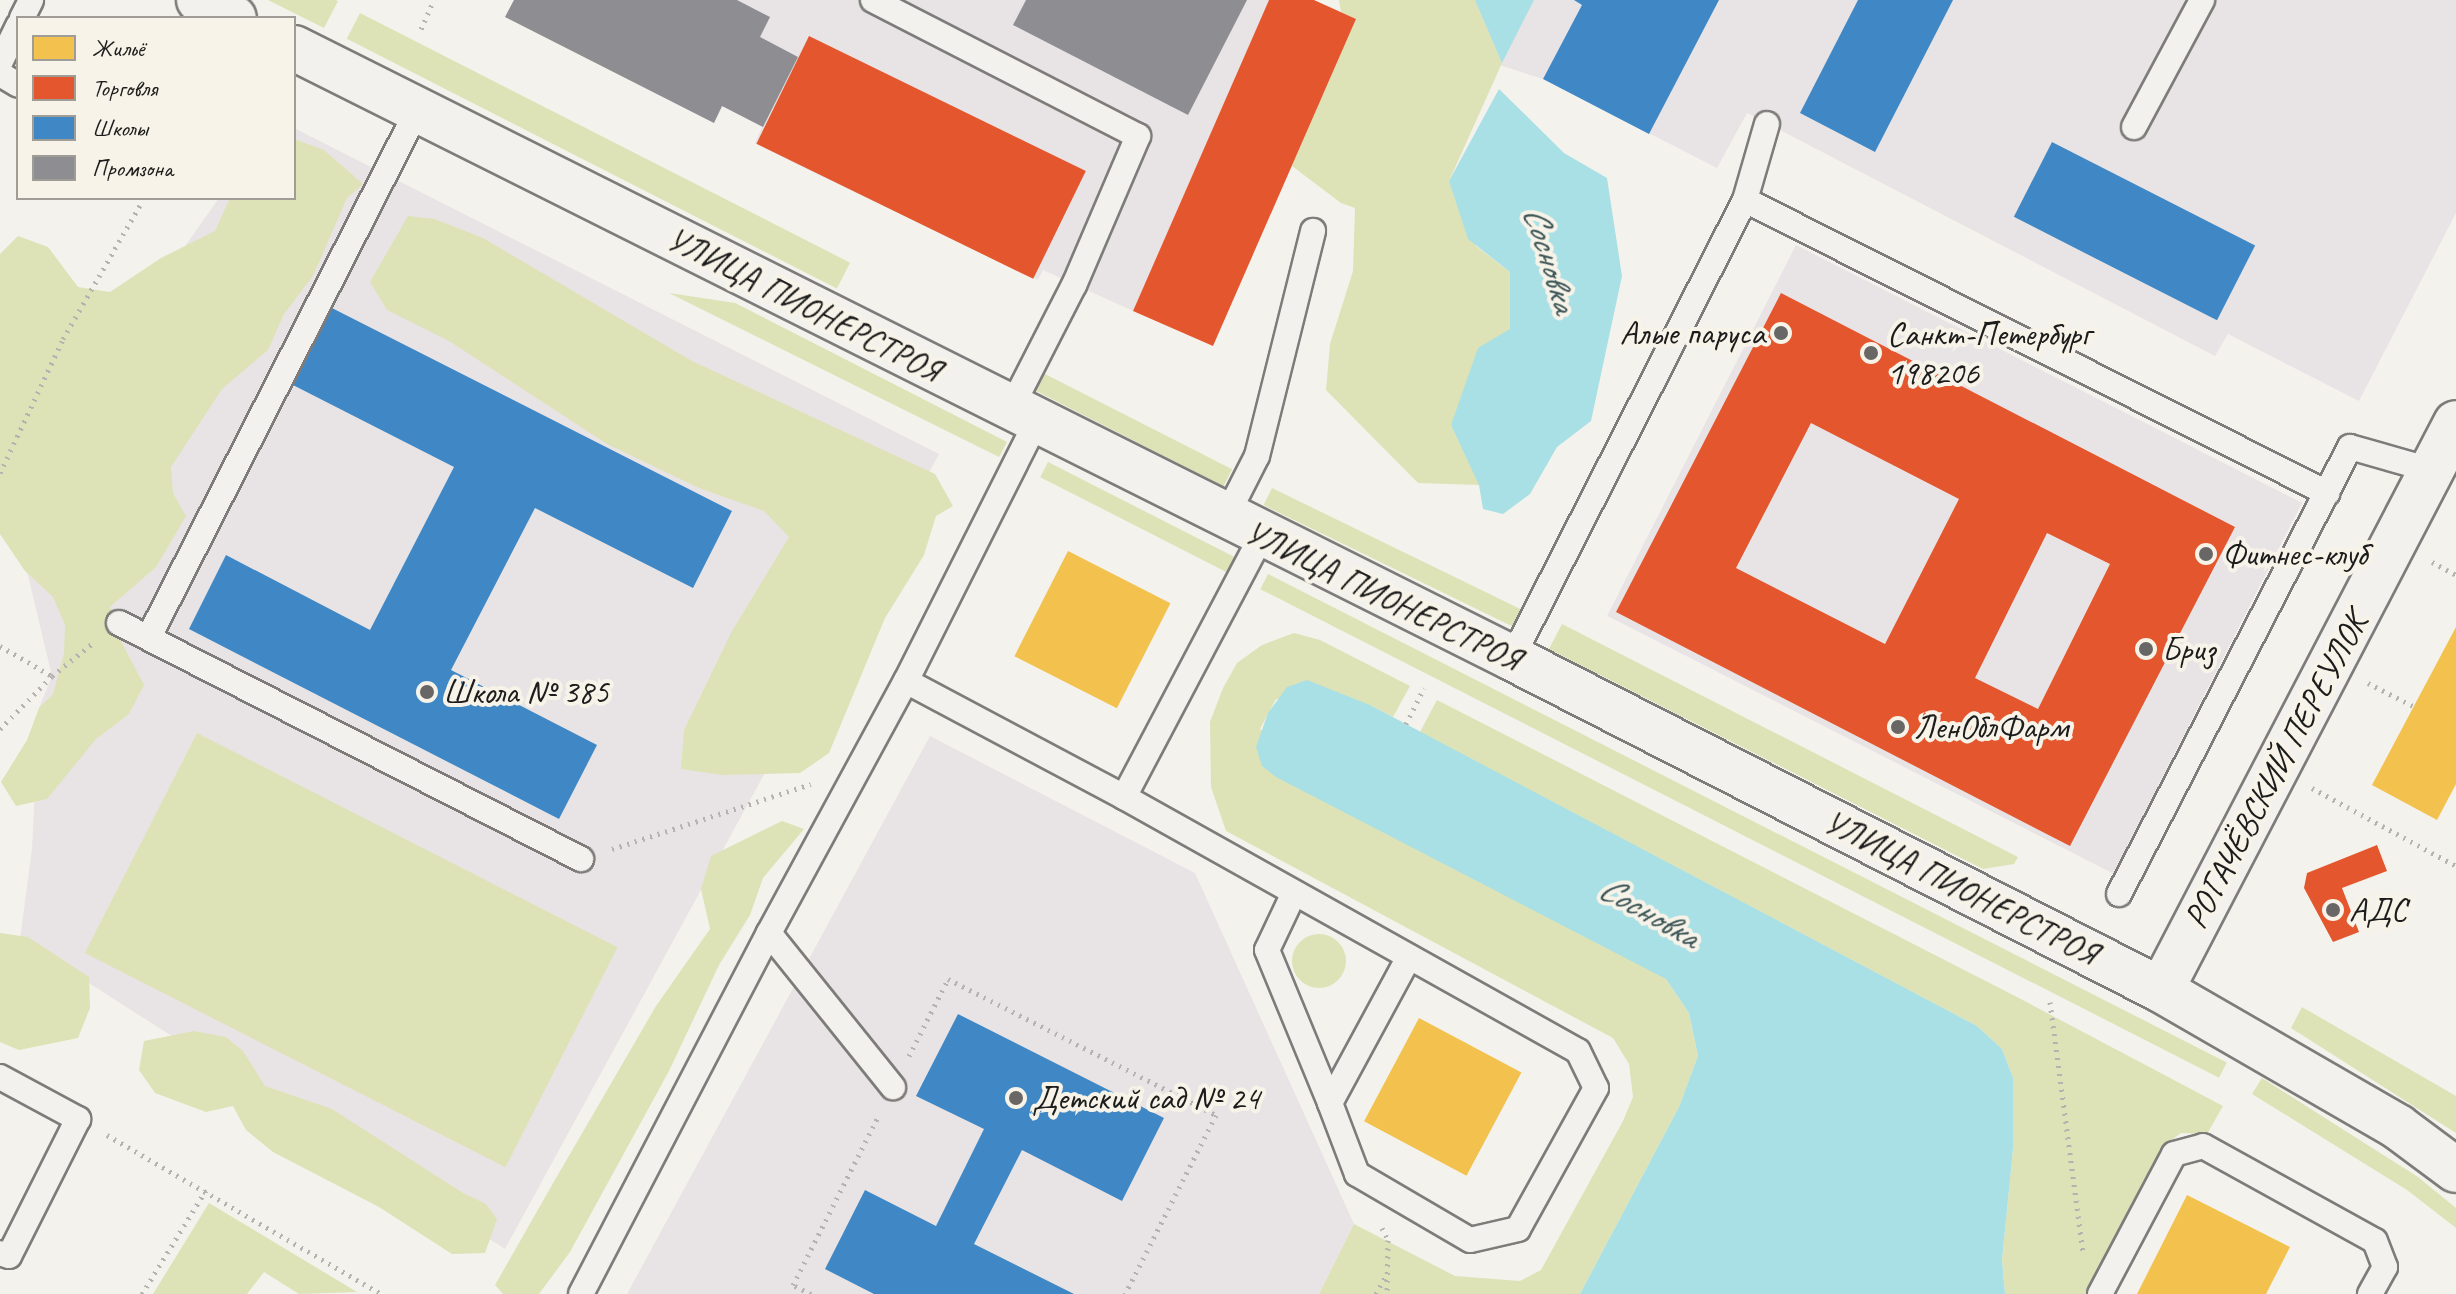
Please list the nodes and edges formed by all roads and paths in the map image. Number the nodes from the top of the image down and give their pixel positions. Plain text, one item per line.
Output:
1 (199, 0) edge
2 (434, 0) edge
3 (873, 0) edge
4 (2202, 0) edge
5 (230, 16) edge
6 (14, 25) edge
7 (421, 29) dead end
8 (296, 49) edge
9 (0, 63) edge
10 (418, 109) junction
11 (1767, 124) dead end
12 (2134, 127) dead end
13 (1745, 200) junction
14 (140, 205) dead end
15 (1313, 231) dead end
16 (1024, 415) junction
17 (2456, 423) edge
18 (2431, 470) junction
19 (0, 473) edge
20 (2327, 493) junction
21 (1244, 526) junction
22 (2421, 556) dead end
23 (2456, 575) edge
24 (119, 623) joint
25 (149, 637) junction
26 (0, 646) edge
27 (1512, 658) junction
28 (52, 676) junction
29 (2357, 677) dead end
30 (906, 681) junction
31 (1424, 688) dead end
32 (2413, 706) dead end
33 (1406, 724) dead end
34 (0, 729) edge
35 (858, 768) junction
36 (2301, 781) dead end
37 (1124, 797) junction
38 (581, 859) joint
39 (2456, 866) edge
40 (1294, 893) junction
41 (2119, 894) dead end
42 (769, 933) junction
43 (1409, 957) junction
44 (2161, 990) junction
45 (2050, 1002) dead end
46 (0, 1077) edge
47 (893, 1087) junction
48 (1330, 1103) junction
49 (78, 1119) junction
50 (2456, 1170) edge
51 (1357, 1174) junction
52 (206, 1190) junction
53 (0, 1253) edge
54 (2084, 1265) dead end
55 (1386, 1276) junction
56 (372, 1286) junction
57 (142, 1294) edge
58 (364, 1294) edge
59 (381, 1294) edge
60 (581, 1294) edge
61 (811, 1294) edge
62 (1125, 1294) edge
63 (1376, 1294) edge
64 (1387, 1294) edge
65 (2100, 1294) edge
66 (2370, 1294) edge

1 - 5 street
2 - 7 path
3 - 16 lane
4 - 12 lane
6 - 9 lane
8 - 10 street, УЛИЦА ПИОНЕРСТРОЯ
10 - 16 street, УЛИЦА ПИОНЕРСТРОЯ
10 - 25 lane
11 - 13 lane
13 - 20 lane
13 - 27 lane
14 - 19 path
15 - 21 lane
16 - 21 street, УЛИЦА ПИОНЕРСТРОЯ
16 - 30 lane
17 - 18 street, РОГАЧЁВСКИЙ ПЕРЕУЛОК
18 - 20 lane
18 - 44 street, РОГАЧЁВСКИЙ ПЕРЕУЛОК
20 - 41 lane
21 - 27 street, УЛИЦА ПИОНЕРСТРОЯ
21 - 37 lane
22 - 23 path
24 - 25 lane
24 - 28 path
25 - 38 lane
26 - 28 path
27 - 44 street, УЛИЦА ПИОНЕРСТРОЯ
28 - 34 path
29 - 32 path
30 - 35 lane
30 - 37 lane
31 - 33 path
35 - 38 path
35 - 42 lane
36 - 39 path
37 - 40 lane
40 - 43 lane
40 - 48 lane
42 - 47 lane
42 - 60 lane
43 - 48 lane
43 - 51 lane
44 - 50 street, УЛИЦА ПИОНЕРСТРОЯ
45 - 54 path
46 - 49 lane
47 - 61 path
47 - 62 path
48 - 51 lane
49 - 52 path
49 - 53 lane
51 - 55 path
52 - 56 path
52 - 57 path
55 - 63 path
55 - 64 path
56 - 58 path
56 - 59 path
65 - 66 lane

